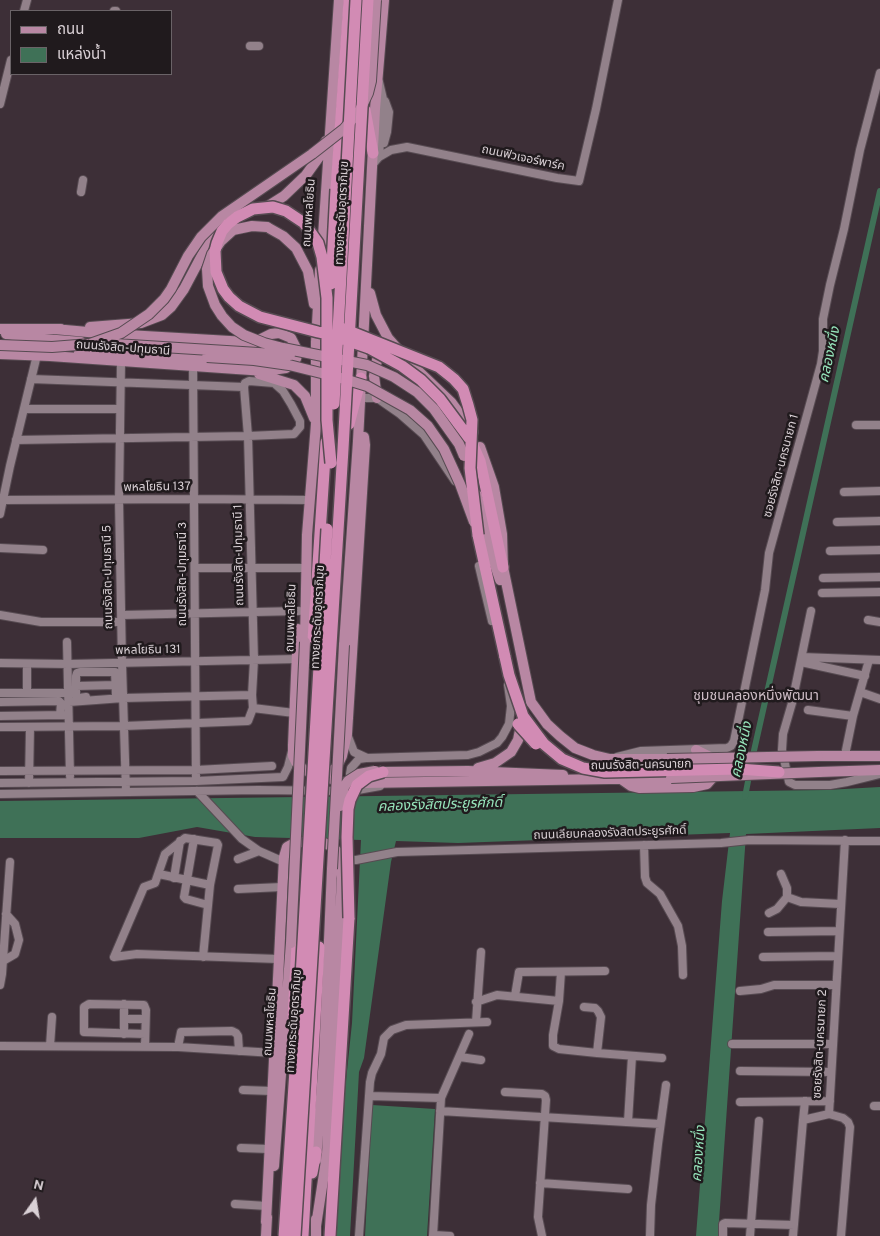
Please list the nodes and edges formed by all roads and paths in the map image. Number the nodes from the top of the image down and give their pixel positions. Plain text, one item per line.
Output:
1 (339, 0) edge
2 (345, 0) edge
3 (351, 0) edge
4 (356, 0) edge
5 (370, 0) edge
6 (376, 0) edge
7 (384, 0) edge
8 (618, 0) edge
9 (347, 15) junction
10 (250, 46) dead end
11 (259, 46) dead end
12 (10, 64) edge
13 (880, 73) edge
14 (378, 78) junction
15 (0, 104) edge
16 (365, 110) junction
17 (329, 136) junction
18 (376, 157) junction
19 (83, 180) dead end
20 (81, 192) dead end
21 (253, 209) junction
22 (222, 216) junction
23 (368, 275) junction
24 (317, 320) junction
25 (54, 329) junction
26 (0, 331) edge
27 (247, 342) junction
28 (0, 345) edge
29 (394, 346) junction
30 (0, 354) edge
31 (37, 355) junction
32 (50, 356) junction
33 (340, 359) junction
34 (121, 362) junction
35 (193, 366) junction
36 (244, 371) junction
37 (361, 378) junction
38 (31, 379) junction
39 (120, 382) junction
40 (193, 384) junction
41 (244, 387) junction
42 (360, 398) junction
43 (377, 398) junction
44 (24, 409) junction
45 (120, 409) junction
46 (360, 415) junction
47 (316, 424) junction
48 (349, 424) junction
49 (856, 425) dead end
50 (880, 425) edge
51 (248, 436) junction
52 (119, 437) junction
53 (193, 437) junction
54 (16, 440) junction
55 (331, 463) junction
56 (0, 464) edge
57 (10, 466) junction
58 (880, 491) edge
59 (844, 492) dead end
60 (195, 499) junction
61 (250, 499) junction
62 (3, 500) junction
63 (119, 500) junction
64 (310, 500) junction
65 (0, 514) edge
66 (880, 521) edge
67 (837, 522) dead end
68 (360, 531) junction
69 (478, 535) junction
70 (307, 544) junction
71 (0, 548) edge
72 (43, 550) dead end
73 (830, 550) dead end
74 (880, 550) edge
75 (503, 567) junction
76 (194, 568) junction
77 (252, 568) junction
78 (302, 568) junction
79 (880, 577) edge
80 (823, 578) dead end
81 (822, 592) dead end
82 (880, 592) edge
83 (347, 602) junction
84 (300, 611) junction
85 (811, 611) dead end
86 (253, 612) junction
87 (195, 613) junction
88 (512, 613) junction
89 (0, 615) edge
90 (121, 618) junction
91 (868, 620) dead end
92 (880, 622) edge
93 (309, 641) junction
94 (67, 642) dead end
95 (339, 644) junction
96 (297, 659) junction
97 (254, 660) junction
98 (802, 660) junction
99 (869, 660) junction
100 (880, 660) edge
101 (195, 661) junction
102 (0, 663) edge
103 (122, 663) junction
104 (27, 664) junction
105 (68, 664) junction
106 (865, 676) junction
107 (526, 682) junction
108 (116, 685) junction
109 (76, 686) junction
110 (860, 692) junction
111 (0, 693) edge
112 (27, 693) junction
113 (69, 693) junction
114 (252, 695) junction
115 (120, 696) junction
116 (196, 696) junction
117 (880, 699) edge
118 (0, 702) edge
119 (13, 702) junction
120 (69, 702) junction
121 (253, 708) junction
122 (808, 710) dead end
123 (294, 713) junction
124 (60, 715) junction
125 (69, 715) junction
126 (0, 716) edge
127 (14, 716) junction
128 (853, 716) junction
129 (196, 723) junction
130 (518, 724) dead end
131 (69, 726) junction
132 (124, 726) junction
133 (0, 727) edge
134 (30, 727) junction
135 (347, 734) junction
136 (293, 745) junction
137 (696, 750) junction
138 (560, 756) junction
139 (845, 756) junction
140 (880, 756) edge
141 (367, 758) junction
142 (610, 759) junction
143 (272, 766) dead end
144 (126, 769) junction
145 (196, 770) junction
146 (0, 771) edge
147 (468, 771) junction
148 (29, 772) junction
149 (70, 772) junction
150 (383, 772) junction
151 (779, 772) junction
152 (880, 772) edge
153 (318, 774) junction
154 (282, 777) junction
155 (609, 779) junction
156 (621, 779) junction
157 (196, 781) junction
158 (126, 782) junction
159 (402, 782) junction
160 (0, 783) edge
161 (29, 783) junction
162 (70, 783) junction
163 (364, 783) junction
164 (285, 790) junction
165 (126, 792) junction
166 (70, 793) junction
167 (0, 794) edge
168 (199, 794) junction
169 (194, 839) junction
170 (180, 840) junction
171 (845, 840) junction
172 (880, 841) edge
173 (644, 845) junction
174 (260, 851) junction
175 (238, 859) dead end
176 (341, 861) junction
177 (10, 862) dead end
178 (284, 862) junction
179 (332, 869) junction
180 (159, 874) junction
181 (781, 874) dead end
182 (174, 878) junction
183 (186, 881) junction
184 (210, 885) junction
185 (282, 887) junction
186 (238, 889) dead end
187 (787, 897) junction
188 (840, 904) junction
189 (208, 905) junction
190 (769, 912) dead end
191 (6, 914) junction
192 (839, 931) junction
193 (768, 932) dead end
194 (294, 943) junction
195 (324, 948) junction
196 (481, 952) dead end
197 (838, 956) junction
198 (203, 957) junction
199 (763, 957) dead end
200 (278, 959) junction
201 (3, 961) junction
202 (605, 971) dead end
203 (561, 972) junction
204 (683, 975) dead end
205 (0, 985) edge
206 (836, 985) junction
207 (740, 991) dead end
208 (516, 996) junction
209 (559, 1000) junction
210 (476, 1002) junction
211 (124, 1004) junction
212 (584, 1007) dead end
213 (52, 1016) dead end
214 (124, 1019) junction
215 (145, 1019) junction
216 (476, 1022) junction
217 (487, 1022) dead end
218 (124, 1034) junction
219 (145, 1034) junction
220 (469, 1034) dead end
221 (732, 1044) dead end
222 (833, 1044) junction
223 (0, 1046) edge
224 (50, 1046) junction
225 (145, 1047) junction
226 (178, 1048) junction
227 (239, 1050) junction
228 (597, 1053) junction
229 (274, 1054) junction
230 (632, 1056) junction
231 (460, 1058) junction
232 (662, 1058) dead end
233 (481, 1060) dead end
234 (740, 1072) dead end
235 (831, 1072) junction
236 (666, 1085) dead end
237 (243, 1090) dead end
238 (272, 1092) junction
239 (505, 1092) dead end
240 (370, 1096) junction
241 (441, 1098) junction
242 (805, 1101) junction
243 (830, 1101) junction
244 (740, 1102) dead end
245 (440, 1111) junction
246 (829, 1114) junction
247 (545, 1117) junction
248 (804, 1120) junction
249 (759, 1121) dead end
250 (628, 1122) junction
251 (660, 1124) junction
252 (241, 1148) dead end
253 (269, 1149) junction
254 (316, 1152) junction
255 (540, 1183) junction
256 (628, 1189) dead end
257 (235, 1204) dead end
258 (267, 1206) junction
259 (304, 1212) junction
260 (266, 1222) junction
261 (751, 1223) junction
262 (794, 1225) junction
263 (316, 1231) edge
264 (434, 1235) edge
265 (266, 1236) edge
266 (282, 1236) edge
267 (295, 1236) edge
268 (303, 1236) edge
269 (330, 1236) edge
270 (358, 1236) edge
271 (450, 1236) edge
272 (542, 1236) edge
273 (650, 1236) edge
274 (723, 1236) edge
275 (750, 1236) edge
276 (793, 1236) edge
277 (842, 1236) edge

1 - 17 main road, ถนนพหลโยธิน
2 - 9 highway
3 - 9 highway
3 - 93 highway, ถนนพหลโยธิน
4 - 55 highway, ทางยกระดับอุตราภิมุข, bridge
5 - 16 highway
5 - 267 highway, ทางยกระดับอุตราภิมุข, bridge
6 - 22 main road, bridge
7 - 14 main road
8 - 18 street, ถนนฟิวเจอร์พาร์ค
9 - 69 highway, bridge
10 - 11 street
12 - 15 street
13 - 137 street, ซอยรังสิต-นครนายก 1
14 - 18 main road
14 - 18 street
16 - 18 highway
16 - 48 highway
17 - 24 main road, ถนนพหลโยธิน
17 - 25 main road
18 - 23 main road
19 - 20 street
21 - 22 highway, bridge
21 - 55 highway, bridge
21 - 75 highway, bridge
22 - 28 main road, bridge
23 - 29 main road
23 - 37 main road
24 - 33 main road, bridge
24 - 47 main road, ถนนพหลโยธิน
25 - 26 main road
25 - 27 main road
26 - 33 main road, bridge
27 - 36 main road
27 - 36 main road
29 - 43 main road
29 - 75 main road
30 - 31 main road, ถนนรังสิต-ปทุมธานี
31 - 32 main road, ถนนรังสิต-ปทุมธานี
31 - 38 street
32 - 34 main road, ถนนรังสิต-ปทุมธานี
32 - 69 main road, bridge
33 - 88 main road, bridge
34 - 35 main road, ถนนรังสิต-ปทุมธานี
34 - 39 street, ถนนรังสิต-ปทุมธานี 5
35 - 36 main road, ถนนรังสิต-ปทุมธานี
35 - 40 street, ถนนรังสิต-ปทุมธานี 3
36 - 47 main road
37 - 42 main road
37 - 48 highway
38 - 39 street
38 - 44 street
39 - 40 street
39 - 45 street, ถนนรังสิต-ปทุมธานี 5
40 - 41 street
40 - 53 street, ถนนรังสิต-ปทุมธานี 3
41 - 51 street, ถนนรังสิต-ปทุมธานี 1
41 - 51 street
42 - 43 street
42 - 46 main road
43 - 141 street
44 - 45 street
44 - 54 street
45 - 52 street, ถนนรังสิต-ปทุมธานี 5
46 - 68 main road
46 - 83 main road
47 - 64 main road, ถนนพหลโยธิน
48 - 95 highway
49 - 50 street
51 - 53 street
51 - 61 street, ถนนรังสิต-ปทุมธานี 1
52 - 53 street
52 - 54 street
52 - 63 street, ถนนรังสิต-ปทุมธานี 5
53 - 60 street, ถนนรังสิต-ปทุมธานี 3
54 - 57 street
55 - 266 highway, ทางยกระดับอุตราภิมุข, bridge
56 - 57 street
57 - 62 street
58 - 59 street
60 - 61 street, พหลโยธิน 137
60 - 63 street, พหลโยธิน 137
60 - 76 street, ถนนรังสิต-ปทุมธานี 3
61 - 64 street, พหลโยธิน 137
61 - 77 street, ถนนรังสิต-ปทุมธานี 1
62 - 63 street, พหลโยธิน 137
62 - 65 street
63 - 90 street, ถนนรังสิต-ปทุมธานี 5
64 - 70 main road, ถนนพหลโยธิน
66 - 67 street
68 - 83 main road
68 - 135 main road
69 - 138 highway, bridge
70 - 78 main road
70 - 93 main road, ถนนพหลโยธิน
71 - 72 street
73 - 74 street
75 - 88 main road
76 - 77 street
76 - 87 street, ถนนรังสิต-ปทุมธานี 3
77 - 78 street
77 - 86 street, ถนนรังสิต-ปทุมธานี 1
78 - 84 main road
79 - 80 street
81 - 82 street
83 - 95 main road
84 - 86 street
84 - 96 main road
85 - 98 street
86 - 87 street
86 - 97 street, ถนนรังสิต-ปทุมธานี 1
87 - 90 street
87 - 101 street, ถนนรังสิต-ปทุมธานี 3
88 - 107 main road
89 - 90 street
90 - 103 street, ถนนรังสิต-ปทุมธานี 5
91 - 92 street
93 - 194 highway, ถนนพหลโยธิน
94 - 105 street
95 - 179 main road, bridge
95 - 195 highway, bridge
96 - 97 street, พหลโยธิน 131
96 - 123 main road
97 - 101 street, พหลโยธิน 131
97 - 114 street, ถนนรังสิต-ปทุมธานี 1
98 - 99 street
98 - 106 street
98 - 152 street
99 - 100 street
99 - 106 street
101 - 103 street, พหลโยธิน 131
101 - 116 street, ถนนรังสิต-ปทุมธานี 3
102 - 104 street, พหลโยธิน 131
103 - 105 street, พหลโยธิน 131
103 - 115 street, ถนนรังสิต-ปทุมธานี 5
104 - 105 street, พหลโยธิน 131
104 - 112 street
105 - 113 street
106 - 110 street
107 - 142 main road, ถนนรังสิต-นครนายก
107 - 147 main road
108 - 109 street
108 - 109 street
108 - 115 street
109 - 115 street
110 - 117 street
110 - 128 street
111 - 112 street
112 - 113 street
113 - 120 street
114 - 116 street
114 - 121 street, ถนนรังสิต-ปทุมธานี 1
115 - 116 street
115 - 120 street
115 - 132 street, ถนนรังสิต-ปทุมธานี 5
116 - 129 street, ถนนรังสิต-ปทุมธานี 3
118 - 119 street
119 - 124 street
119 - 127 street
120 - 125 street
121 - 123 street
121 - 129 street, ถนนรังสิต-ปทุมธานี 1
122 - 128 street
123 - 136 main road
124 - 125 street
124 - 127 street
125 - 131 street
126 - 127 street
128 - 139 street
129 - 132 street
129 - 145 street, ถนนรังสิต-ปทุมธานี 3
130 - 138 highway, bridge
131 - 132 street
131 - 134 street
131 - 149 street
132 - 144 street, ถนนรังสิต-ปทุมธานี 5
133 - 134 street
134 - 148 street
135 - 141 street
135 - 153 main road
136 - 153 main road, ถนนรังสิต-นครนายก
136 - 154 street
137 - 142 street, ซอยรังสิต-นครนายก 1
137 - 156 main road
138 - 151 highway, bridge
139 - 140 main road, ถนนรังสิต-นครนายก
139 - 142 main road, ถนนรังสิต-นครนายก, bridge
141 - 163 street
143 - 145 street
144 - 145 street
144 - 149 street
144 - 158 street, ถนนรังสิต-ปทุมธานี 5
145 - 157 street, ถนนรังสิต-ปทุมธานี 3
146 - 148 street
147 - 150 main road
147 - 155 main road
148 - 149 street
148 - 161 street
149 - 162 street
150 - 179 main road, bridge
150 - 269 highway, bridge
151 - 152 main road, ถนนรังสิต-นครนายก, bridge
151 - 156 main road, ถนนรังสิต-นครนายก, bridge
153 - 163 main road, ถนนรังสิต-นครนายก
154 - 157 street
154 - 164 street
155 - 156 main road, ถนนรังสิต-นครนายก
155 - 159 main road, ถนนรังสิต-นครนายก
157 - 158 street
158 - 162 street
158 - 165 street, ถนนรังสิต-ปทุมธานี 5
159 - 163 main road, ถนนรังสิต-นครนายก
159 - 164 street
160 - 161 street
161 - 162 street
162 - 166 street
164 - 168 street
165 - 166 street
165 - 168 street
166 - 167 street
168 - 174 street
169 - 170 street
169 - 183 street
169 - 184 street
170 - 180 street
170 - 182 street
171 - 172 street, ถนนเลียบคลองรังสิตประยูรศักดิ์
171 - 173 street, ถนนเลียบคลองรังสิตประยูรศักดิ์
171 - 188 street, ซอยรังสิต-นครนายก 2
173 - 176 street, ถนนเลียบคลองรังสิตประยูรศักดิ์
173 - 204 street
174 - 175 street
174 - 178 street
176 - 178 main road
176 - 263 main road
177 - 191 street
178 - 185 main road
179 - 195 main road
180 - 182 street
180 - 198 street
181 - 187 street
182 - 183 street
183 - 184 street
183 - 189 street
184 - 189 street
185 - 186 street
185 - 200 main road
187 - 188 street
187 - 190 street
188 - 192 street, ซอยรังสิต-นครนายก 2
189 - 198 street
191 - 201 street
191 - 201 street
192 - 193 street
192 - 197 street, ซอยรังสิต-นครนายก 2
194 - 260 main road, ถนนพหลโยธิน
194 - 266 highway, ถนนพหลโยธิน
195 - 254 main road
195 - 259 highway
196 - 210 street
197 - 199 street
197 - 206 street, ซอยรังสิต-นครนายก 2
198 - 200 street
200 - 229 main road
201 - 205 street
202 - 203 street
203 - 208 street
203 - 209 street
206 - 207 street
206 - 222 street, ซอยรังสิต-นครนายก 2
208 - 209 street
208 - 210 street
209 - 228 street
210 - 216 street
211 - 214 street
211 - 215 street
211 - 218 street
212 - 228 street
213 - 224 street
214 - 215 street
214 - 218 street
215 - 219 street
216 - 217 street
216 - 240 street
218 - 219 street
219 - 225 street
220 - 231 street
221 - 222 street
222 - 235 street, ซอยรังสิต-นครนายก 2
223 - 224 street
224 - 225 street
225 - 226 street
226 - 227 street
226 - 227 street
227 - 229 street
228 - 230 street
229 - 238 main road
230 - 232 street
230 - 250 street
231 - 233 street
231 - 241 street
234 - 235 street
235 - 243 street, ซอยรังสิต-นครนายก 2
236 - 251 street
237 - 238 street
238 - 253 main road
239 - 247 street
240 - 241 street
240 - 270 street
241 - 245 street
242 - 243 street
242 - 244 street
242 - 248 street
243 - 246 street, ซอยรังสิต-นครนายก 2
245 - 247 street
245 - 264 street
246 - 248 street
246 - 277 street, ซอยรังสิต-นครนายก 2
247 - 250 street
247 - 255 street
248 - 262 street
249 - 261 street
250 - 251 street
251 - 273 street
252 - 253 street
253 - 258 main road
254 - 259 highway
254 - 263 main road
255 - 256 street
255 - 272 street
257 - 258 street
258 - 260 main road
259 - 268 highway
260 - 265 main road, ถนนพหลโยธิน
261 - 262 street
261 - 274 street
261 - 275 street
262 - 276 street
264 - 271 street

